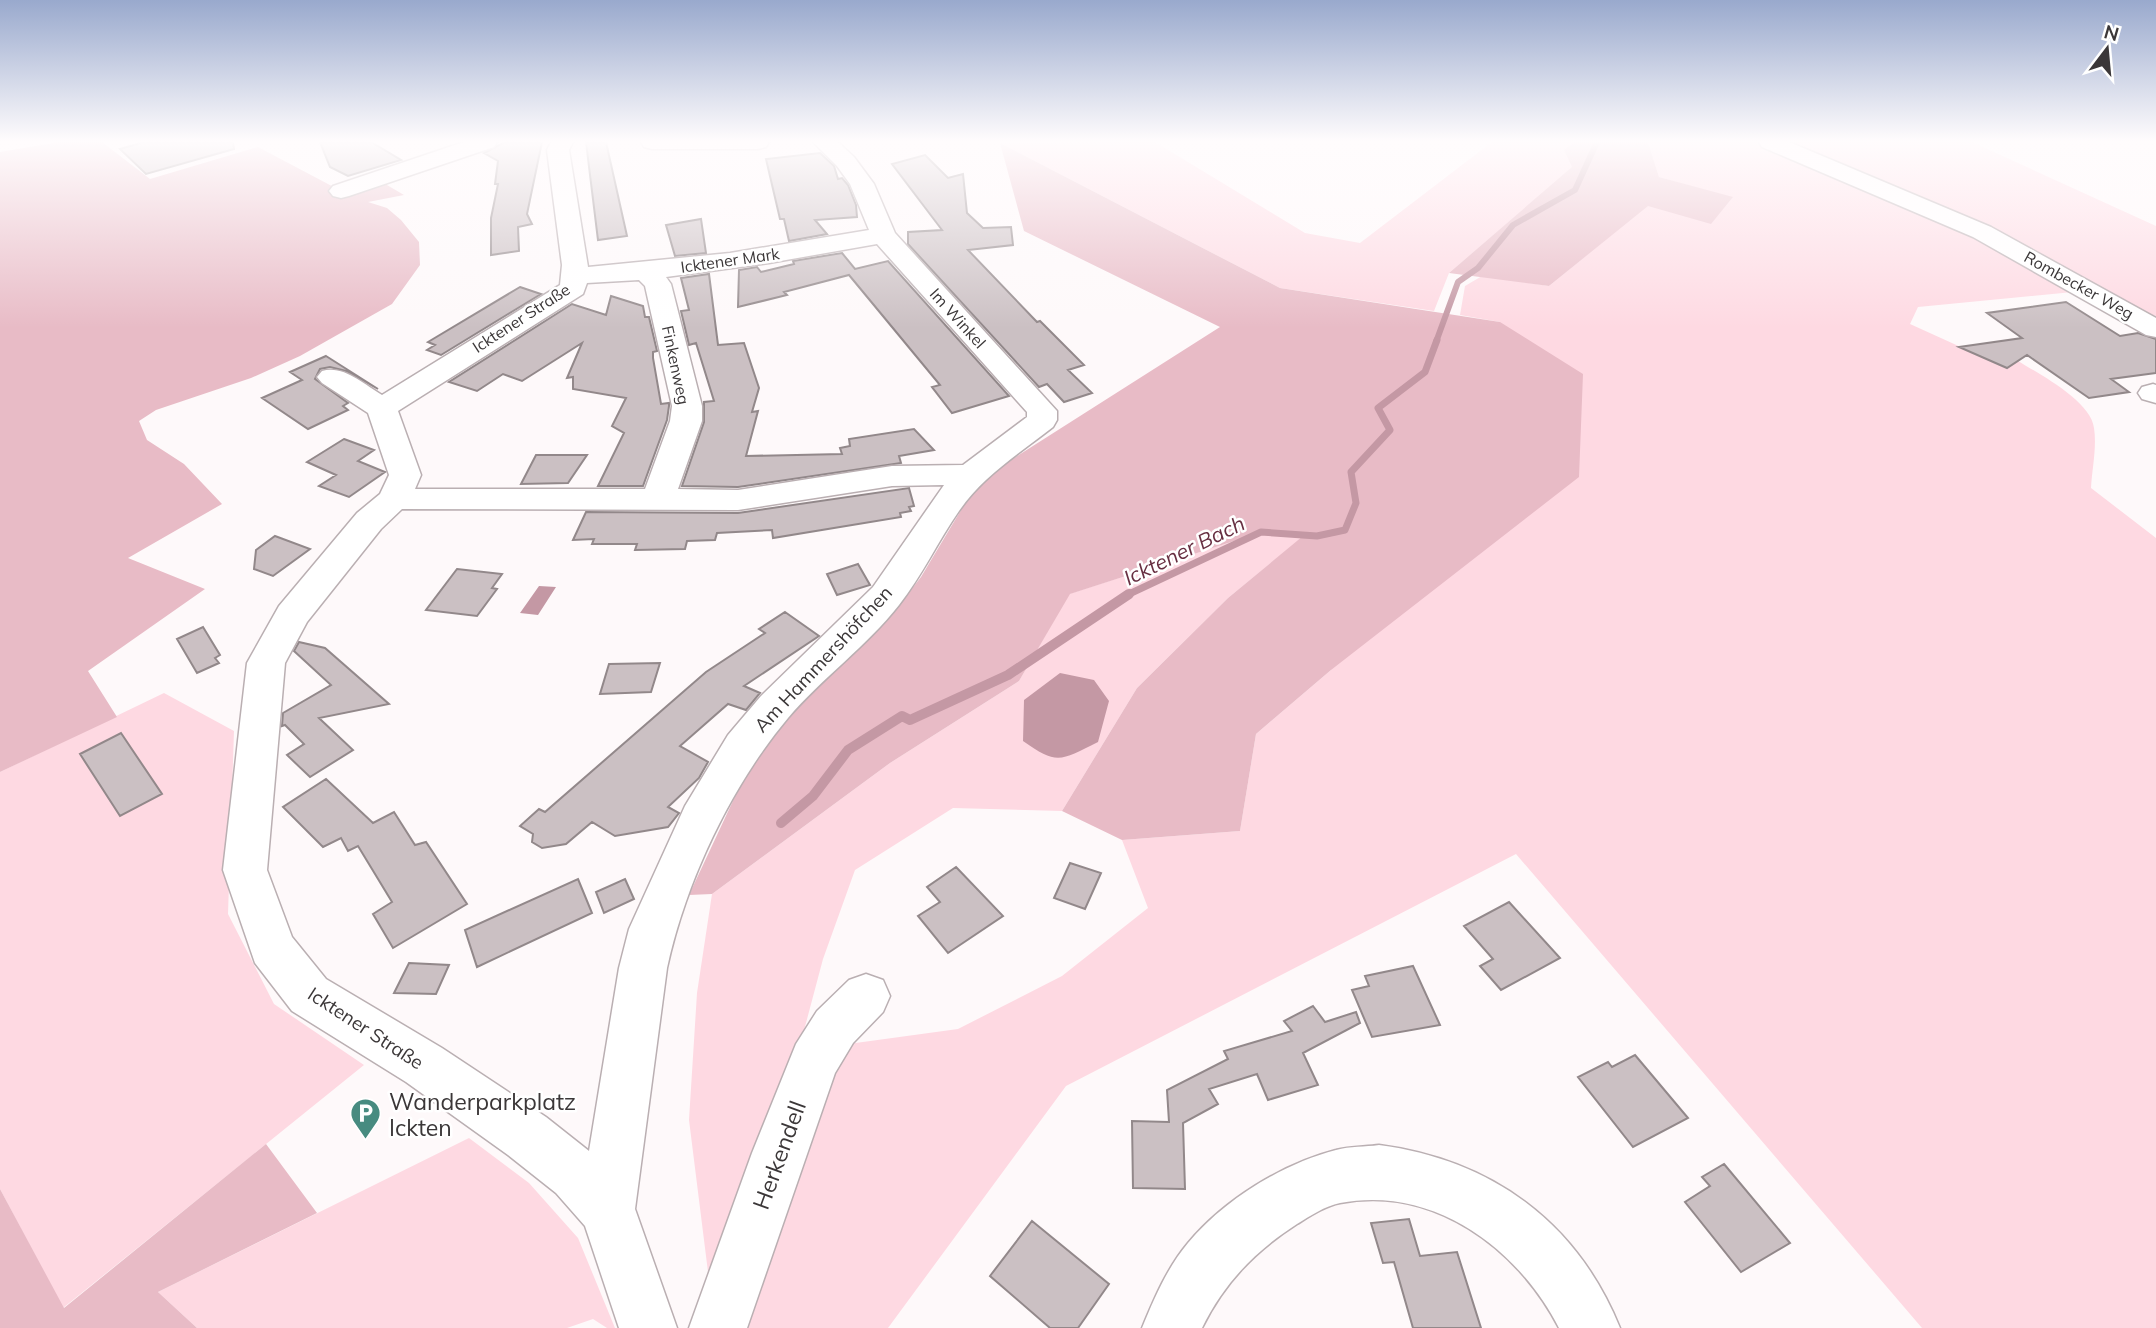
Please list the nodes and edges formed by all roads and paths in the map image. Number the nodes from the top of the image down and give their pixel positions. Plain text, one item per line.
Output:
1 (566, 204) edge
2 (873, 204) edge
3 (1916, 204) edge
4 (884, 235) junction
5 (646, 272) junction
6 (576, 276) junction
7 (2152, 323) edge
8 (332, 377) dead end
9 (382, 408) junction
10 (971, 475) junction
11 (394, 499) junction
12 (657, 501) junction
13 (866, 996) dead end
14 (607, 1209) junction
15 (648, 1328) edge
16 (718, 1328) edge
17 (1171, 1328) edge
18 (1591, 1328) edge

1 - 6 street, Icktener Straße
2 - 4 street, Im Winkel
3 - 7 street, Rombecker Weg
4 - 5 street, Icktener Mark
4 - 10 street, Im Winkel
5 - 6 street, Icktener Mark
5 - 12 street, Finkenweg
6 - 9 street, Icktener Straße
8 - 9 street
9 - 11 street
10 - 12 street
10 - 14 street, Am Hammershöfchen
11 - 12 street
11 - 14 street, Icktener Straße
13 - 16 street, Herkendell
14 - 15 street, Icktener Straße
17 - 18 street

